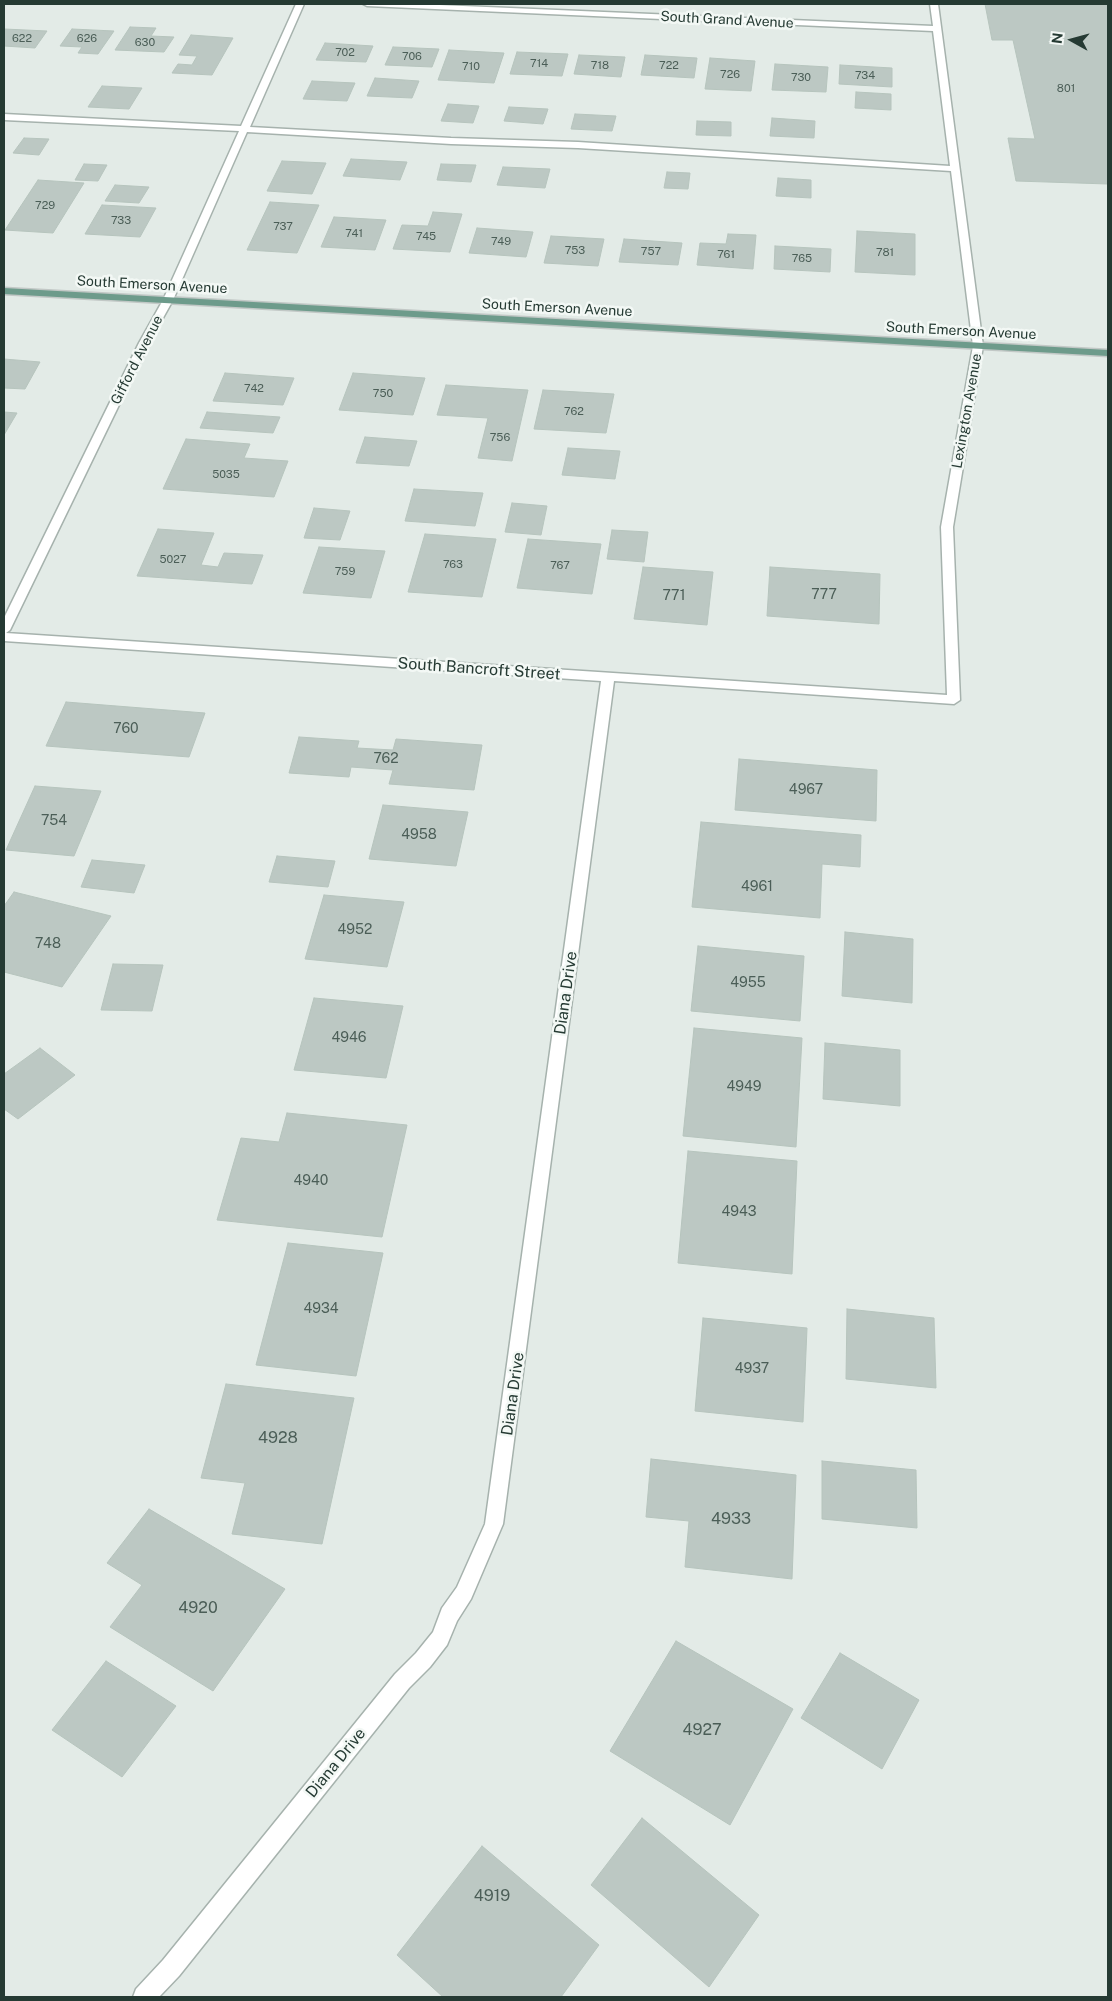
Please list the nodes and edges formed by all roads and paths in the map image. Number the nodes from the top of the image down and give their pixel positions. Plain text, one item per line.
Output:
1 (300, 4) edge
2 (367, 4) edge
3 (934, 4) edge
4 (937, 30) junction
5 (4, 116) edge
6 (244, 130) junction
7 (955, 169) junction
8 (4, 290) edge
9 (168, 300) junction
10 (978, 346) junction
11 (1108, 353) edge
12 (4, 630) edge
13 (4, 637) edge
14 (608, 677) junction
15 (954, 700) joint
16 (144, 1997) edge

1 - 6 street, Gifford Avenue
2 - 4 street, South Grand Avenue
3 - 4 street, Lexington Avenue
4 - 7 street, Lexington Avenue
5 - 6 street
6 - 7 street
6 - 9 street, Gifford Avenue
7 - 10 street, Lexington Avenue
8 - 9 main road, South Emerson Avenue
9 - 10 main road, South Emerson Avenue
9 - 12 street, Gifford Avenue
10 - 11 main road, South Emerson Avenue
10 - 15 street, Lexington Avenue
13 - 14 street, South Bancroft Street
14 - 15 street, South Bancroft Street
14 - 16 street, Diana Drive

